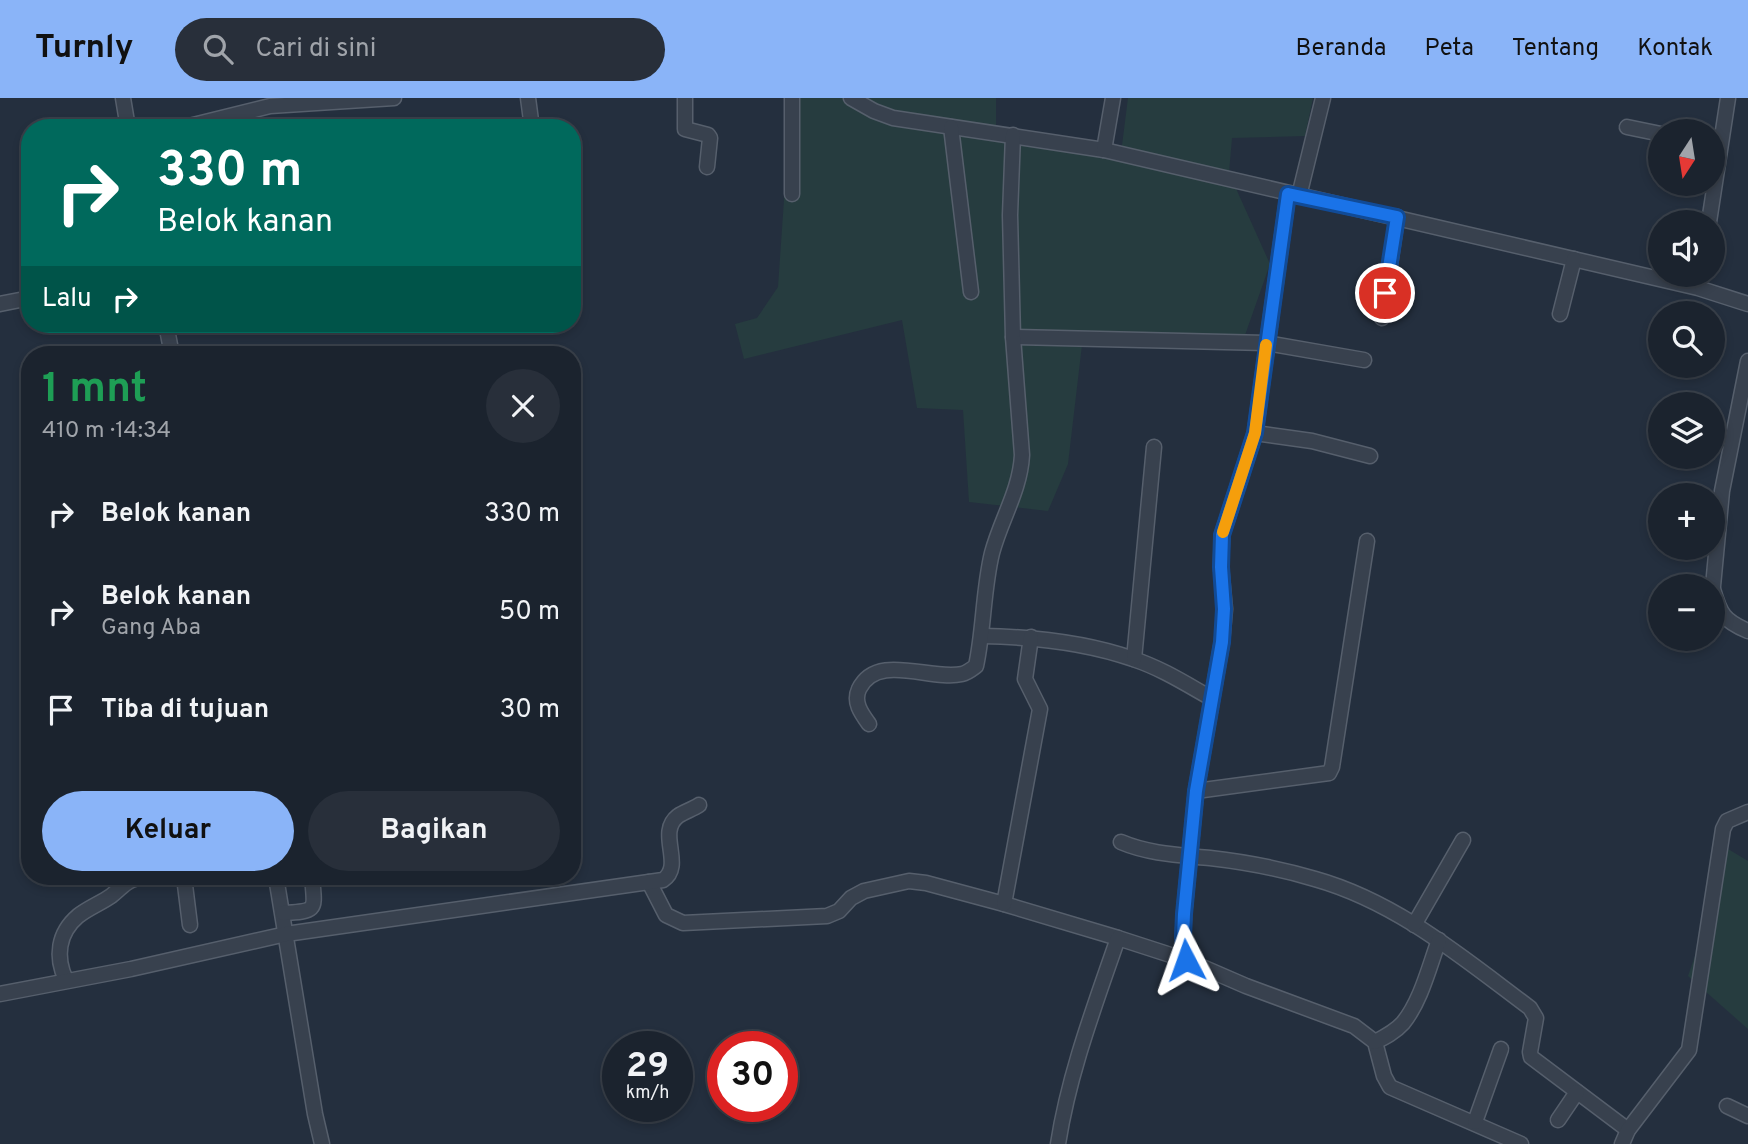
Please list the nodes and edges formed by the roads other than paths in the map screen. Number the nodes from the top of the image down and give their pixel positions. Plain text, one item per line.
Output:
1 (123, 98) edge
2 (394, 98) edge
3 (528, 98) edge
4 (685, 98) edge
5 (792, 98) edge
6 (851, 98) edge
7 (1112, 98) edge
8 (1323, 98) edge
9 (1728, 98) edge
10 (126, 119) edge
11 (217, 119) edge
12 (531, 119) edge
13 (1723, 119) edge
14 (951, 127) junction
15 (1627, 127) dead end
16 (1648, 131) edge
17 (1013, 135) junction
18 (1104, 150) junction
19 (707, 167) dead end
20 (792, 194) dead end
21 (1294, 195) junction
22 (1397, 217) junction
23 (1574, 259) junction
24 (1648, 272) edge
25 (1712, 287) edge
26 (971, 292) dead end
27 (21, 300) edge
28 (0, 304) edge
29 (1748, 304) edge
30 (1560, 314) dead end
31 (1382, 318) dead end
32 (1013, 337) junction
33 (1266, 343) junction
34 (1364, 360) dead end
35 (1748, 360) edge
36 (1255, 433) junction
37 (1154, 447) dead end
38 (1370, 456) dead end
39 (1367, 541) dead end
40 (1714, 574) edge
41 (1725, 618) edge
42 (1748, 631) edge
43 (983, 636) junction
44 (1031, 637) junction
45 (1134, 659) junction
46 (1211, 698) junction
47 (869, 724) dead end
48 (1196, 791) junction
49 (699, 805) dead end
50 (1748, 812) edge
51 (1463, 840) dead end
52 (1121, 842) dead end
53 (1190, 857) junction
54 (649, 882) junction
55 (123, 885) edge
56 (185, 885) edge
57 (278, 885) edge
58 (313, 885) edge
59 (1004, 904) junction
60 (283, 914) junction
61 (190, 925) dead end
62 (1414, 925) junction
63 (286, 934) junction
64 (1118, 938) junction
65 (1439, 940) junction
66 (1186, 960) junction
67 (66, 980) junction
68 (0, 995) edge
69 (1375, 1042) junction
70 (1501, 1049) dead end
71 (1577, 1093) junction
72 (1727, 1106) dead end
73 (1748, 1116) edge
74 (1558, 1120) dead end
75 (1475, 1122) junction
76 (1628, 1130) junction
77 (322, 1144) edge
78 (1058, 1144) edge
79 (1521, 1144) edge
80 (1622, 1144) edge

1 - 10 street
2 - 11 street
3 - 12 street
4 - 19 street
5 - 20 street
6 - 14 street
7 - 18 street
8 - 21 street
9 - 13 street
14 - 17 street
14 - 26 street
15 - 16 street
17 - 18 street
17 - 32 street
18 - 21 street
21 - 22 street
21 - 33 street
22 - 23 street
22 - 31 street
23 - 24 street
23 - 30 street
25 - 29 street
27 - 28 street
32 - 33 street
32 - 43 street
33 - 34 street
33 - 36 street
35 - 40 street
36 - 38 street
36 - 46 street
37 - 45 street
39 - 48 street
41 - 42 street
43 - 44 street
43 - 47 street
44 - 45 street
44 - 59 street
45 - 46 street
46 - 48 street
48 - 53 street
49 - 54 street
50 - 76 street
51 - 62 street
52 - 53 street
53 - 62 street
53 - 66 street
54 - 59 street
54 - 63 street
55 - 67 street
56 - 61 street
57 - 60 street
58 - 60 street
59 - 64 street
60 - 63 street
62 - 65 street
63 - 67 street
63 - 77 street
64 - 66 street
64 - 78 street
65 - 69 street
65 - 71 street
66 - 69 street
67 - 68 street
69 - 75 street
70 - 75 street
71 - 74 street
71 - 76 street
72 - 73 street
75 - 79 street
76 - 80 street

